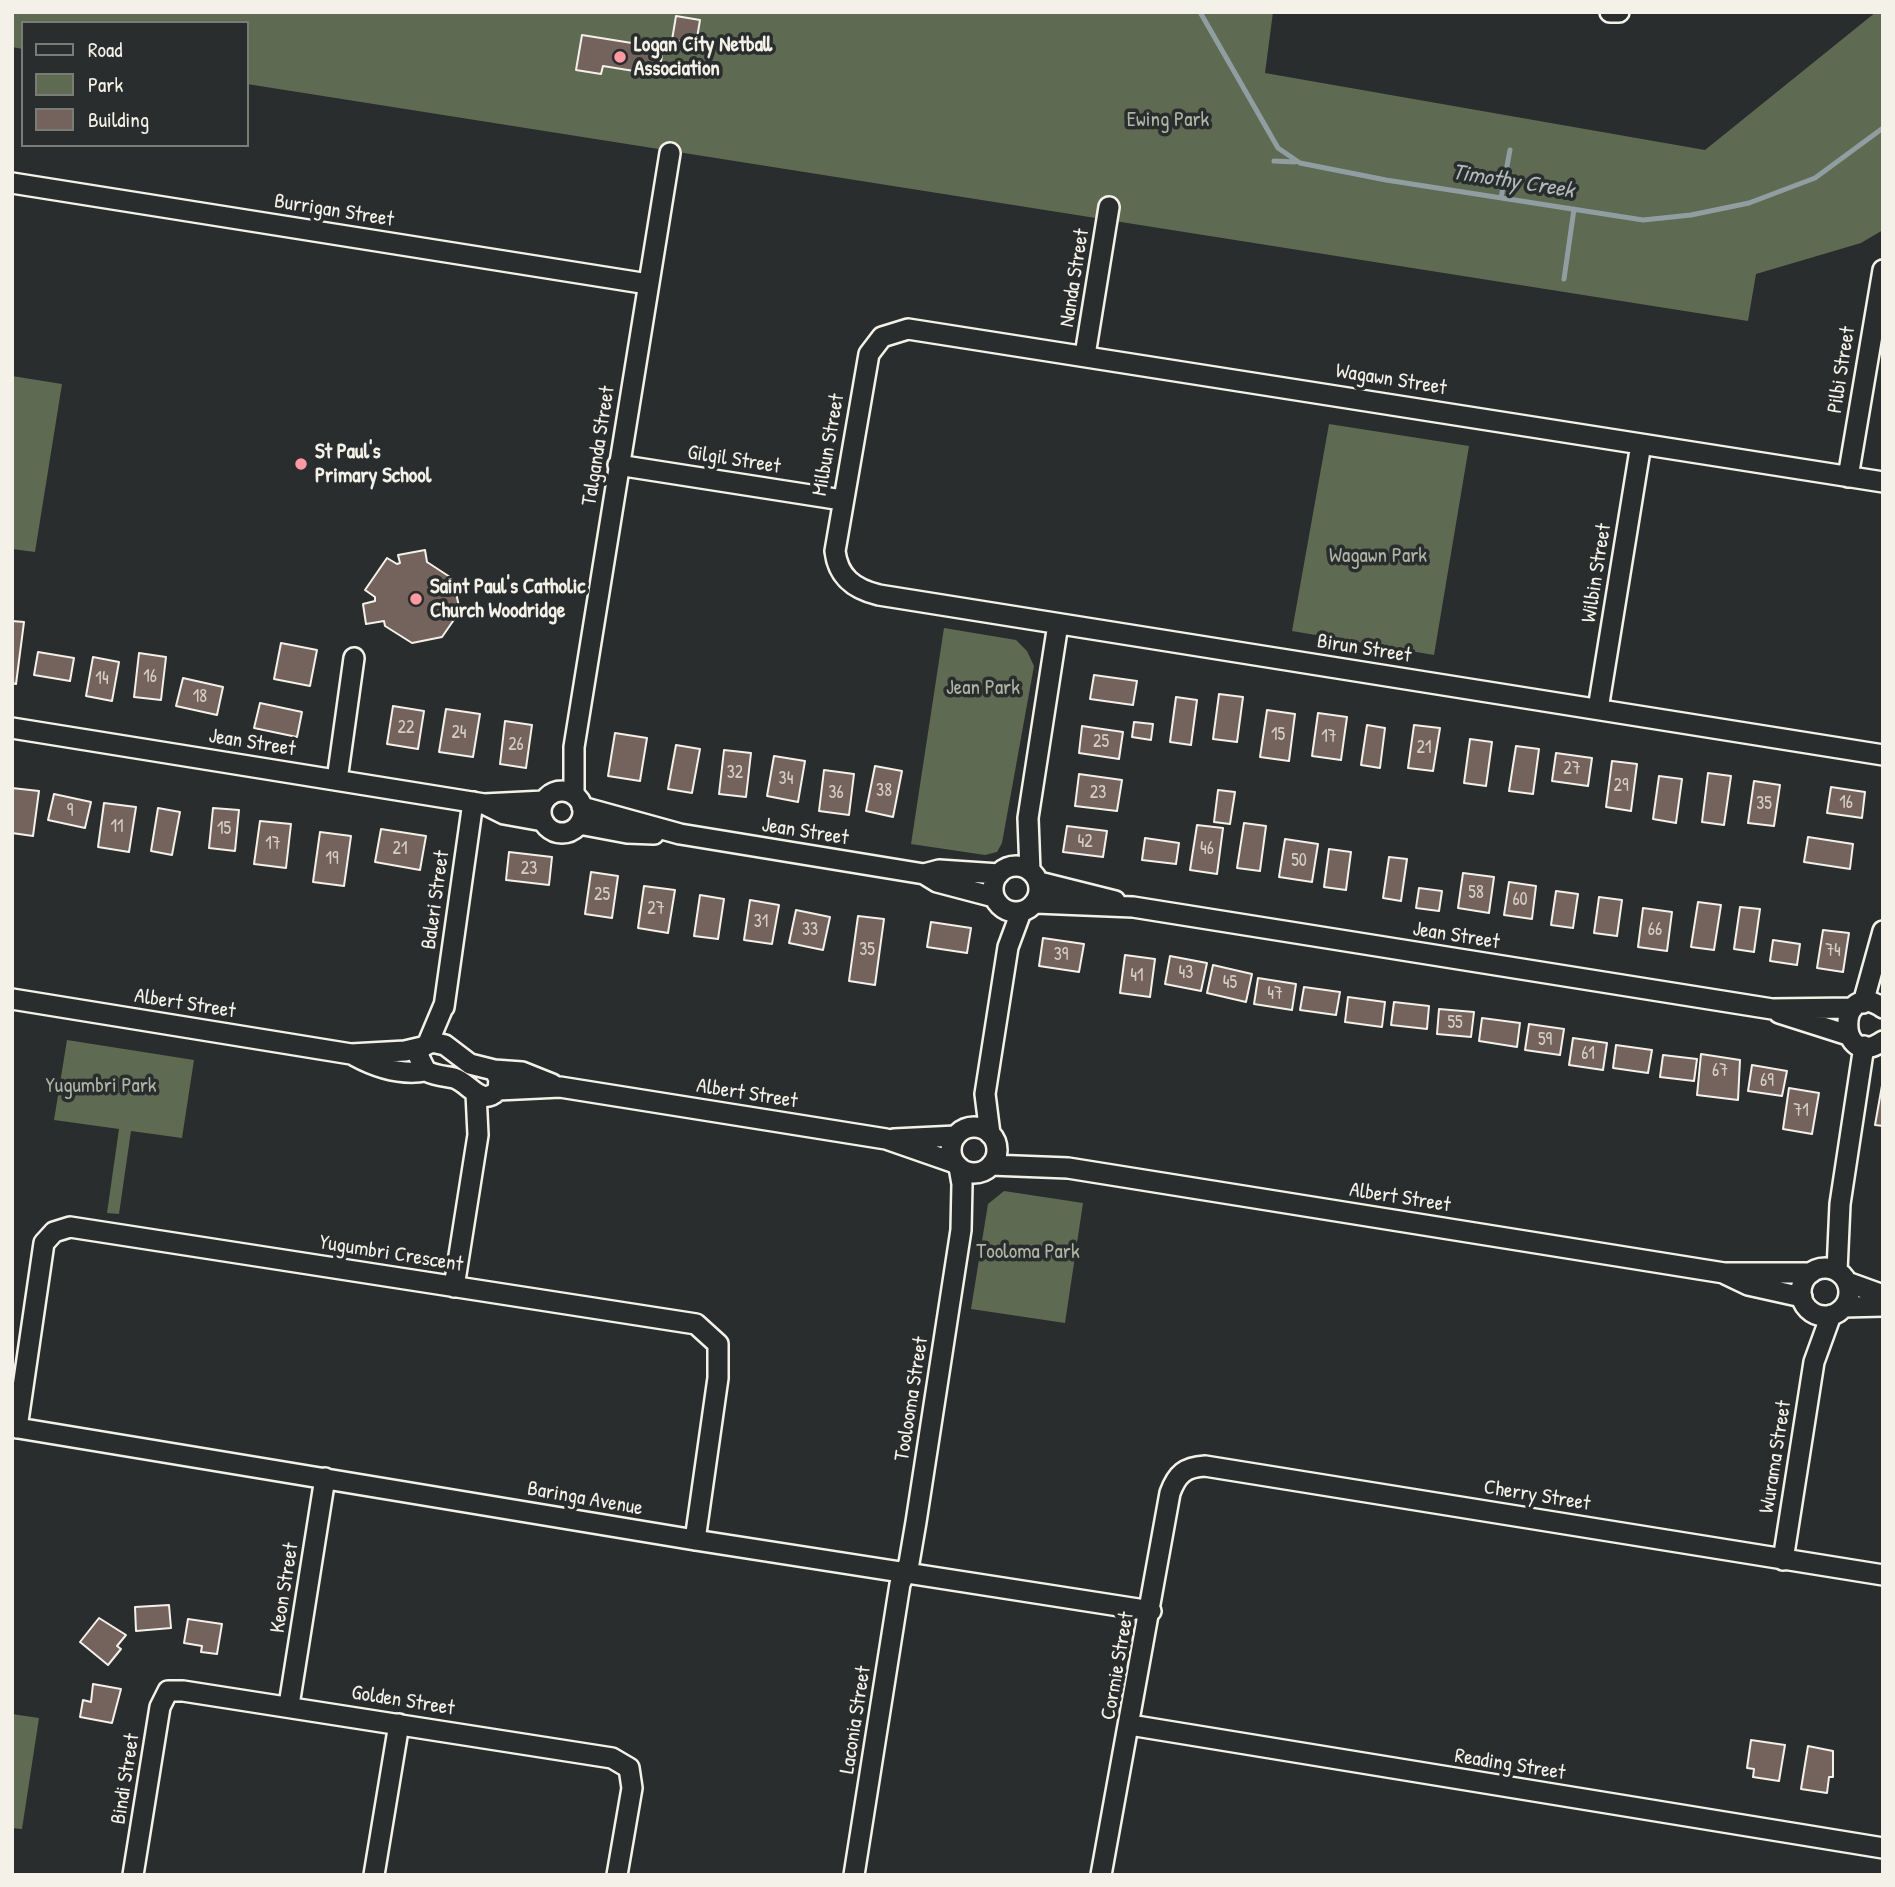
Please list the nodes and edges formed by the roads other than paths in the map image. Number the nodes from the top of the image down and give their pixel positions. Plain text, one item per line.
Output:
1 (1610, 12) edge
2 (1619, 12) edge
3 (670, 153) dead end
4 (12, 183) edge
5 (1109, 207) dead end
6 (1883, 270) edge
7 (648, 284) junction
8 (892, 332) joint
9 (1086, 355) junction
10 (1641, 444) junction
11 (618, 465) junction
12 (1848, 477) junction
13 (1883, 482) edge
14 (842, 500) junction
15 (843, 576) joint
16 (1058, 624) junction
17 (355, 658) dead end
18 (1598, 709) junction
19 (12, 728) edge
20 (1883, 755) edge
21 (337, 780) junction
22 (478, 803) junction
23 (567, 804) junction
24 (543, 821) junction
25 (1020, 873) junction
26 (924, 874) junction
27 (1014, 905) junction
28 (1133, 908) junction
29 (1881, 940) edge
30 (12, 999) edge
31 (1869, 1006) edge
32 (1772, 1009) junction
33 (1865, 1041) edge
34 (432, 1045) junction
35 (351, 1054) junction
36 (494, 1070) junction
37 (426, 1071) junction
38 (560, 1087) junction
39 (488, 1093) junction
40 (985, 1094) junction
41 (960, 1133) junction
42 (993, 1138) junction
43 (886, 1139) junction
44 (957, 1165) junction
45 (1069, 1168) junction
46 (985, 1169) junction
47 (961, 1230) junction
48 (1724, 1273) junction
49 (1829, 1274) junction
50 (454, 1287) junction
51 (1883, 1295) edge
52 (1802, 1297) junction
53 (1883, 1306) edge
54 (1830, 1312) junction
55 (14, 1427) edge
56 (1184, 1470) joint
57 (325, 1478) junction
58 (695, 1540) junction
59 (1783, 1560) junction
60 (904, 1573) junction
61 (1883, 1575) edge
62 (1151, 1611) junction
63 (168, 1691) joint
64 (289, 1705) junction
65 (399, 1724) junction
66 (1130, 1725) junction
67 (1883, 1848) edge
68 (133, 1875) edge
69 (374, 1875) edge
70 (617, 1875) edge
71 (854, 1875) edge
72 (1101, 1875) edge

1 - 2 street
3 - 7 street, Talganda Street
4 - 7 street, Burrigan Street
5 - 9 street, Nanda Street
6 - 12 street, Pilbi Street
7 - 11 street, Talganda Street
8 - 9 street, Wagawn Street
8 - 14 street, Milbun Street
9 - 10 street, Wagawn Street
10 - 12 street, Wagawn Street
10 - 18 street, Wilbin Street
11 - 14 street, Gilgil Street
11 - 23 street, Talganda Street
12 - 13 street, Wagawn Street
14 - 15 street, Milbun Street
15 - 16 street, Birun Street
16 - 18 street, Birun Street
16 - 25 street
17 - 21 street
18 - 20 street, Birun Street
19 - 21 street, Jean Street
21 - 22 street, Jean Street
22 - 23 street, Jean Street
22 - 24 street, Jean Street
22 - 34 street, Baleri Street
23 - 24 street, Talganda Street
23 - 24 street, Jean Street
23 - 26 street, Jean Street
25 - 26 street, Jean Street
25 - 27 street
25 - 27 street
25 - 28 street, Jean Street
26 - 27 street, Jean Street
27 - 28 street, Jean Street
27 - 40 street
28 - 32 street, Jean Street
29 - 31 street
30 - 35 street, Albert Street
31 - 32 street, Jean Street
31 - 33 street
32 - 33 street, Jean Street
33 - 49 street
34 - 35 street, Albert Street
34 - 36 street, Albert Street
34 - 37 street
35 - 37 street, Albert Street
36 - 38 street, Albert Street
36 - 39 street
37 - 39 street, Albert Street
38 - 39 street, Albert Street
38 - 43 street, Albert Street
39 - 50 street
40 - 41 street
40 - 42 street
41 - 42 street, Albert Street
41 - 43 street, Albert Street
41 - 44 street
42 - 45 street, Albert Street
42 - 46 street
43 - 44 street, Albert Street
44 - 46 street, Albert Street
44 - 47 street, Toolooma Street
45 - 46 street, Albert Street
45 - 48 street, Albert Street
46 - 47 street, Toolooma Street
47 - 60 street, Toolooma Street
48 - 49 street, Albert Street
48 - 52 street, Albert Street
49 - 51 street, Albert Street
49 - 52 street
49 - 54 street, Wurama Street
50 - 55 street, Yugumbri Crescent
50 - 58 street, Yugumbri Crescent
52 - 54 street
53 - 54 street
54 - 59 street, Wurama Street
55 - 57 street, Baringa Avenue
56 - 59 street, Cherry Street
56 - 62 street, Cormie Street
57 - 58 street, Baringa Avenue
57 - 64 street, Keon Street
58 - 60 street, Baringa Avenue
59 - 61 street, Cherry Street
60 - 62 street, Baringa Avenue
60 - 71 street, Laconia Street
62 - 66 street, Cormie Street
63 - 64 street, Golden Street
63 - 68 street, Bindi Street
64 - 65 street, Golden Street
65 - 69 street
65 - 70 street, Golden Street
66 - 67 street, Reading Street
66 - 72 street, Cormie Street

